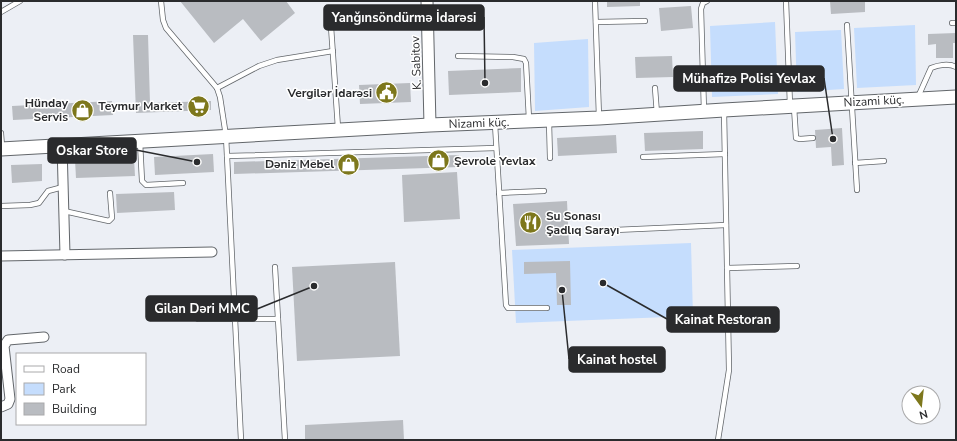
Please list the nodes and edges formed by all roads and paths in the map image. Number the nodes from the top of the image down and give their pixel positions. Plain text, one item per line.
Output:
1 (20, 1) edge
2 (161, 1) edge
3 (427, 1) edge
4 (595, 1) edge
5 (707, 1) edge
6 (786, 1) edge
7 (1, 12) edge
8 (330, 12) dead end
9 (645, 21) dead end
10 (596, 22) junction
11 (847, 25) dead end
12 (333, 51) junction
13 (458, 56) dead end
14 (956, 67) edge
15 (217, 88) junction
16 (655, 88) dead end
17 (956, 97) edge
18 (917, 99) junction
19 (852, 102) junction
20 (792, 106) junction
21 (724, 110) junction
22 (704, 111) junction
23 (657, 114) junction
24 (599, 118) junction
25 (548, 120) junction
26 (529, 121) junction
27 (495, 122) junction
28 (430, 125) junction
29 (338, 130) junction
30 (1, 133) edge
31 (226, 136) junction
32 (813, 138) dead end
33 (140, 141) junction
34 (62, 145) junction
35 (1, 148) edge
36 (496, 148) junction
37 (725, 154) junction
38 (227, 156) junction
39 (643, 157) dead end
40 (550, 158) dead end
41 (884, 161) dead end
42 (855, 163) junction
43 (184, 183) dead end
44 (63, 187) junction
45 (857, 190) dead end
46 (544, 191) dead end
47 (110, 193) dead end
48 (499, 193) junction
49 (1, 206) edge
50 (64, 211) junction
51 (726, 226) junction
52 (615, 230) dead end
53 (212, 252) dead end
54 (65, 255) junction
55 (1, 256) edge
56 (797, 266) dead end
57 (275, 267) dead end
58 (727, 268) junction
59 (547, 308) dead end
60 (198, 319) dead end
61 (278, 319) junction
62 (235, 320) junction
63 (44, 336) dead end
64 (1, 407) edge
65 (241, 440) edge
66 (285, 440) edge
67 (718, 440) edge

1 - 7 lane
2 - 15 lane
3 - 28 street, K. Sabitov
4 - 10 lane
5 - 22 lane
6 - 20 lane
8 - 12 lane
9 - 10 lane
10 - 24 lane
11 - 19 lane
12 - 15 lane
12 - 29 lane
13 - 26 lane
14 - 18 lane
15 - 31 lane
16 - 23 lane
17 - 18 main road, Nizami küç.
18 - 19 main road, Nizami küç.
19 - 20 main road, Nizami küç.
19 - 42 lane
20 - 21 main road, Nizami küç.
20 - 32 lane
21 - 22 main road, Nizami küç.
21 - 37 lane
22 - 23 main road, Nizami küç.
23 - 24 main road, Nizami küç.
24 - 25 main road, Nizami küç.
25 - 26 main road, Nizami küç.
25 - 40 lane
26 - 27 main road, Nizami küç.
27 - 28 main road, Nizami küç.
27 - 36 lane
28 - 29 main road, Nizami küç.
29 - 31 main road, Nizami küç.
30 - 35 lane
31 - 33 main road, Nizami küç.
31 - 38 lane
33 - 34 main road, Nizami küç.
33 - 43 lane
34 - 35 main road, Nizami küç.
34 - 44 street
36 - 38 lane
36 - 48 lane
37 - 39 lane
37 - 51 lane
38 - 62 lane
41 - 42 lane
42 - 45 lane
44 - 49 lane
44 - 50 street
46 - 48 lane
47 - 50 lane
48 - 59 lane
50 - 54 street
51 - 52 lane
51 - 58 lane
53 - 54 street
54 - 55 street
56 - 58 lane
57 - 61 lane
58 - 67 lane
60 - 62 lane
61 - 62 lane
61 - 66 lane
62 - 65 lane
63 - 64 street

